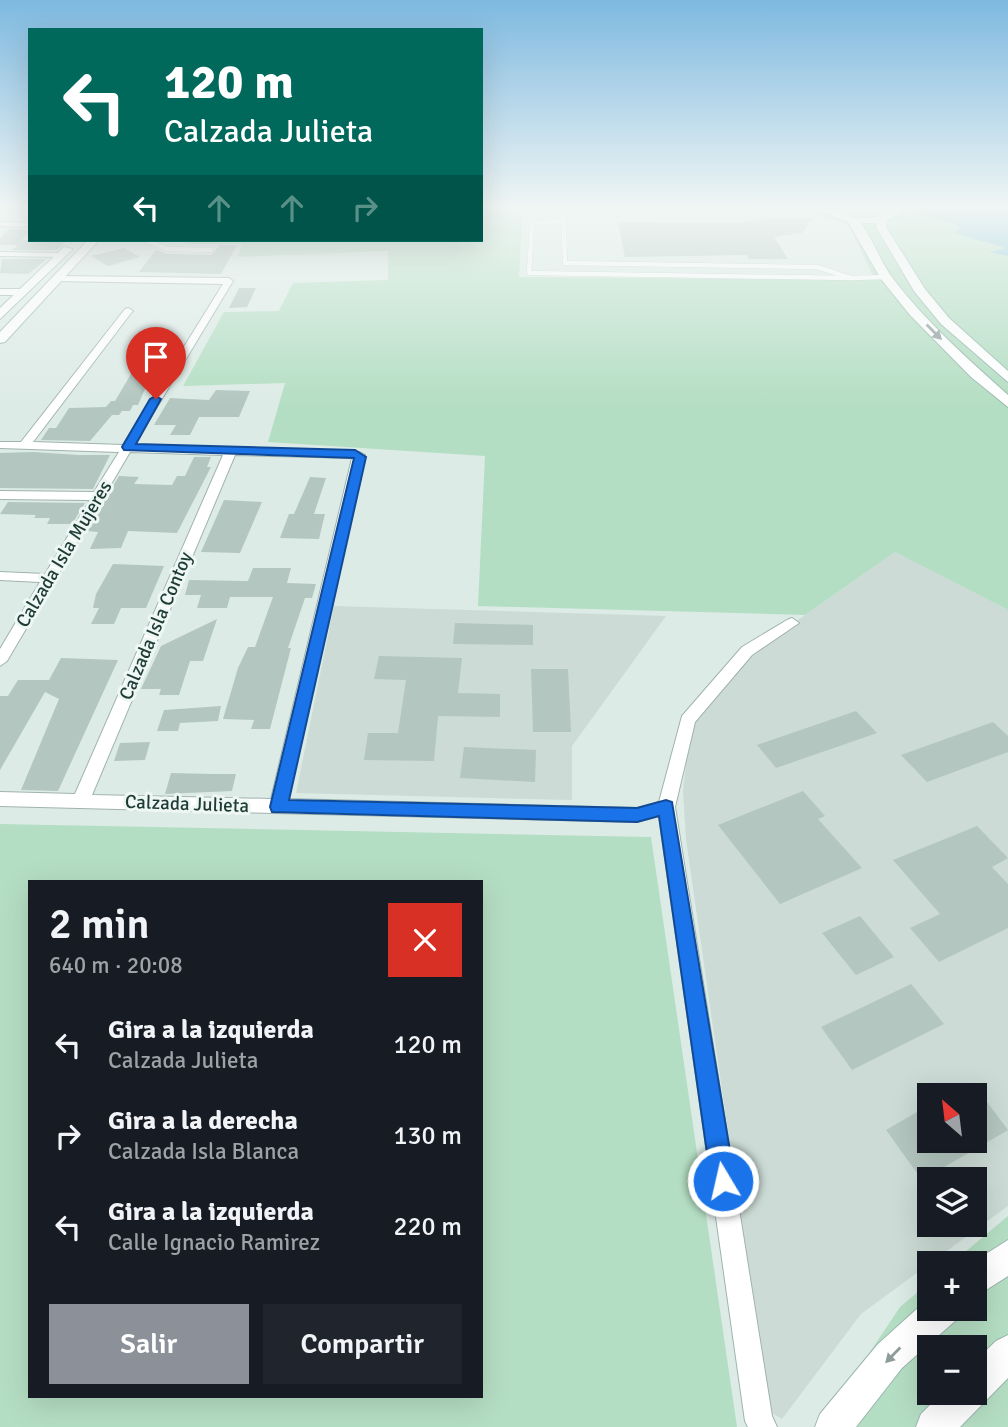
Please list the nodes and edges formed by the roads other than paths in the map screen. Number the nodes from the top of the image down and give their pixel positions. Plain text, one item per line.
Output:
1 (44, 272) edge
2 (65, 272) edge
3 (529, 272) edge
4 (687, 272) edge
5 (831, 272) edge
6 (882, 272) edge
7 (908, 272) edge
8 (687, 276) junction
9 (885, 277) junction
10 (851, 278) junction
11 (58, 279) junction
12 (0, 292) edge
13 (21, 292) junction
14 (128, 311) dead end
15 (0, 315) edge
16 (0, 339) edge
17 (983, 354) junction
18 (958, 356) junction
19 (1008, 378) edge
20 (1008, 403) edge
21 (0, 445) edge
22 (24, 446) junction
23 (128, 447) junction
24 (231, 450) junction
25 (0, 495) edge
26 (100, 496) junction
27 (0, 576) edge
28 (50, 578) junction
29 (792, 623) dead end
30 (0, 662) edge
31 (0, 799) edge
32 (81, 802) junction
33 (278, 807) junction
34 (666, 807) junction
35 (1008, 1256) edge
36 (987, 1271) edge
37 (929, 1321) edge
38 (1008, 1353) edge
39 (987, 1374) edge
40 (956, 1405) edge
41 (763, 1427) edge
42 (833, 1427) edge
43 (933, 1427) edge

1 - 13 main road
2 - 11 main road
3 - 8 lane
4 - 8 lane
5 - 10 lane
6 - 9 main road
7 - 17 main road
8 - 10 lane
9 - 10 lane
9 -> 18 main road
11 - 16 main road
11 - 23 street, Calzada Isla Mujeres
12 - 13 street
13 - 15 main road
14 - 22 street
17 - 18 main road
17 - 19 main road
18 - 20 main road
21 - 22 street
22 - 23 street
23 - 24 street
23 - 26 street, Calzada Isla Mujeres
24 - 32 street, Calzada Isla Contoy
24 - 33 street
25 - 26 street
26 - 28 street, Calzada Isla Mujeres
27 - 28 street
28 - 30 street, Calzada Isla Mujeres
29 - 34 street
31 - 32 street, Calzada Julieta
32 - 33 street, Calzada Julieta
33 - 34 street, Calzada Julieta
34 - 41 street
35 - 36 main road
37 -> 42 main road
38 - 39 main road
40 - 43 main road

